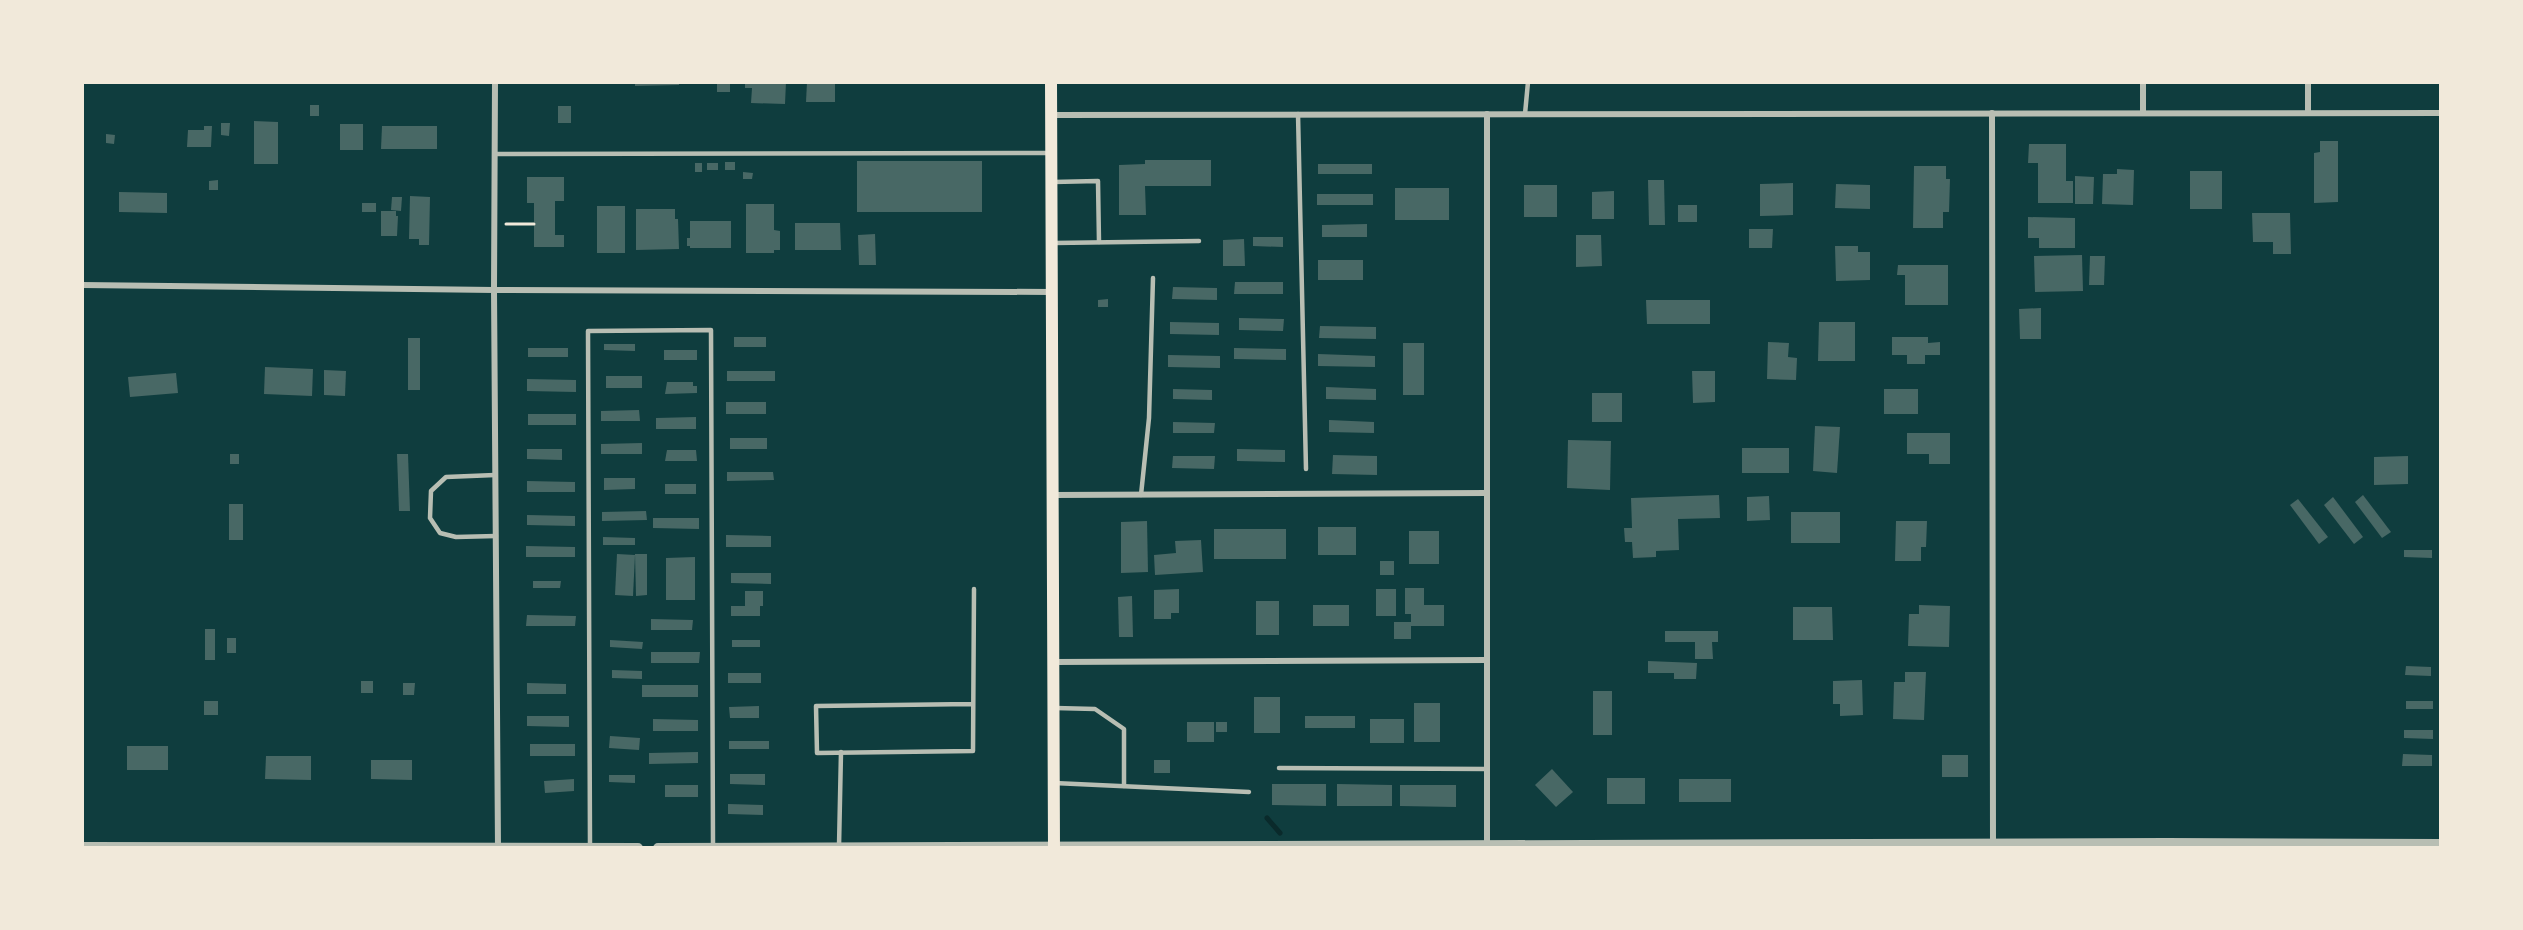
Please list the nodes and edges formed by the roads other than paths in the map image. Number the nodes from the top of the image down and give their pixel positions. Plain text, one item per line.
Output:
1 (495, 82) edge
2 (1050, 82) edge
3 (1528, 82) edge
4 (2143, 82) edge
5 (2308, 82) edge
6 (2308, 112) junction
7 (2143, 113) junction
8 (2440, 113) edge
9 (1050, 114) junction
10 (1298, 114) junction
11 (1487, 114) junction
12 (1525, 114) junction
13 (1992, 114) junction
14 (1051, 153) junction
15 (495, 154) junction
16 (1051, 182) junction
17 (1199, 241) dead end
18 (1099, 242) junction
19 (1052, 243) junction
20 (1153, 278) dead end
21 (82, 285) edge
22 (494, 291) junction
23 (1052, 292) junction
24 (1306, 469) dead end
25 (495, 476) junction
26 (1487, 493) junction
27 (1053, 495) junction
28 (1141, 495) junction
29 (496, 536) junction
30 (974, 589) dead end
31 (1487, 660) junction
32 (1054, 662) junction
33 (972, 704) junction
34 (1054, 708) junction
35 (841, 752) junction
36 (1279, 768) dead end
37 (1487, 769) junction
38 (1054, 783) junction
39 (1124, 786) junction
40 (1249, 792) dead end
41 (2440, 844) edge
42 (2206, 845) edge
43 (1277, 846) edge
44 (1487, 846) edge
45 (1698, 846) edge
46 (1993, 846) edge
47 (2416, 846) edge
48 (82, 847) edge
49 (97, 847) edge
50 (318, 847) edge
51 (377, 847) edge
52 (498, 847) edge
53 (561, 847) edge
54 (590, 847) edge
55 (713, 847) edge
56 (839, 847) edge
57 (1054, 847) edge
58 (638, 848) edge
59 (658, 848) edge

1 - 15 street
2 - 9 main road
3 - 12 lane
4 - 7 street
5 - 6 street
6 - 7 street
6 - 8 street
7 - 13 street
9 - 10 street
9 - 14 main road
10 - 11 street
10 - 24 lane
11 - 12 street
11 - 26 street
12 - 13 street
13 - 46 street
14 - 15 lane
14 - 16 main road
15 - 22 street
16 - 18 lane
16 - 19 main road
17 - 18 lane
18 - 19 lane
19 - 23 main road
20 - 28 lane
21 - 22 street
22 - 23 street
22 - 25 street
23 - 27 main road
25 - 29 street
25 - 29 lane
26 - 28 street
26 - 31 street
27 - 28 street
27 - 32 main road
29 - 52 street
30 - 33 lane
31 - 32 street
31 - 37 street
32 - 34 main road
33 - 35 lane
33 - 35 lane
34 - 38 main road
34 - 39 lane
35 - 56 lane
36 - 37 lane
37 - 44 street
38 - 39 lane
38 - 57 main road
39 - 40 lane
41 - 47 street
42 - 46 street
42 - 47 street
43 - 44 street
43 - 57 street
44 - 45 street
45 - 46 street
48 - 49 street
49 - 50 street
50 - 51 street
51 - 52 street
52 - 53 street
53 - 54 street
54 - 55 lane
54 - 58 street
55 - 56 street
55 - 59 street
56 - 57 street

